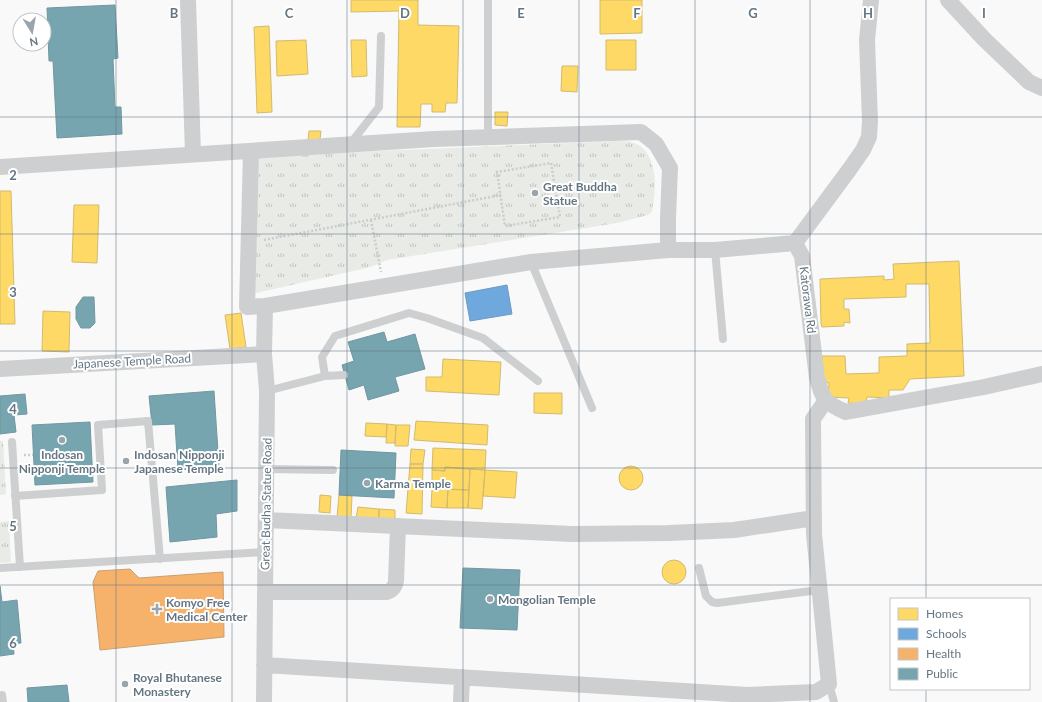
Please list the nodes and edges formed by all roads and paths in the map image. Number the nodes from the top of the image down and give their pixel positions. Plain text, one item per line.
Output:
1 (188, 0) edge
2 (870, 0) edge
3 (948, 0) edge
4 (488, 1) edge
5 (381, 36) dead end
6 (1042, 88) edge
7 (488, 137) junction
8 (350, 144) junction
9 (251, 151) junction
10 (193, 154) junction
11 (0, 167) edge
12 (501, 195) junction
13 (371, 220) junction
14 (248, 243) junction
15 (795, 243) junction
16 (668, 250) junction
17 (715, 250) junction
18 (531, 262) junction
19 (384, 286) junction
20 (265, 306) junction
21 (723, 339) dead end
22 (264, 354) junction
23 (0, 369) edge
24 (1042, 374) edge
25 (344, 375) dead end
26 (325, 376) junction
27 (538, 381) dead end
28 (267, 391) junction
29 (826, 400) junction
30 (592, 408) dead end
31 (12, 442) dead end
32 (266, 469) junction
33 (332, 470) dead end
34 (15, 496) junction
35 (814, 518) junction
36 (266, 520) junction
37 (398, 526) junction
38 (265, 552) junction
39 (160, 559) junction
40 (20, 567) junction
41 (0, 568) edge
42 (698, 568) dead end
43 (820, 590) junction
44 (265, 592) junction
45 (264, 665) junction
46 (462, 677) junction
47 (829, 684) junction
48 (630, 695) edge
49 (264, 702) edge
50 (462, 702) edge
51 (834, 702) edge

1 - 10 street
2 - 15 street
3 - 6 street
4 - 7 lane
5 - 8 lane
7 - 8 street
7 - 16 street
8 - 9 street
9 - 10 street
9 - 14 street
10 - 11 street
12 - 12 path
12 - 13 path
13 - 14 path
13 - 19 path
14 - 20 street
15 - 17 street
15 - 29 street, Katorawa Rd
16 - 17 street
16 - 18 street
17 - 21 lane
18 - 19 street
18 - 30 lane
19 - 20 street
20 - 22 street, Great Budha Statue Road
22 - 23 street, Japanese Temple Road
22 - 28 street, Great Budha Statue Road
24 - 29 street
25 - 26 lane
26 - 27 lane
26 - 28 lane
28 - 32 street, Great Budha Statue Road
29 - 35 street
31 - 34 lane
32 - 33 lane
32 - 36 street, Great Budha Statue Road
34 - 39 lane
34 - 40 lane
35 - 37 street
35 - 43 street
36 - 37 street
36 - 38 street, Great Budha Statue Road
37 - 44 street
38 - 39 lane
38 - 44 street, Great Budha Statue Road
39 - 40 lane
40 - 41 lane
42 - 43 lane
43 - 47 street
44 - 45 street, Great Budha Statue Road
45 - 46 street
45 - 49 street, Great Budha Statue Road
46 - 48 street
46 - 50 street
47 - 48 street
47 - 51 lane

